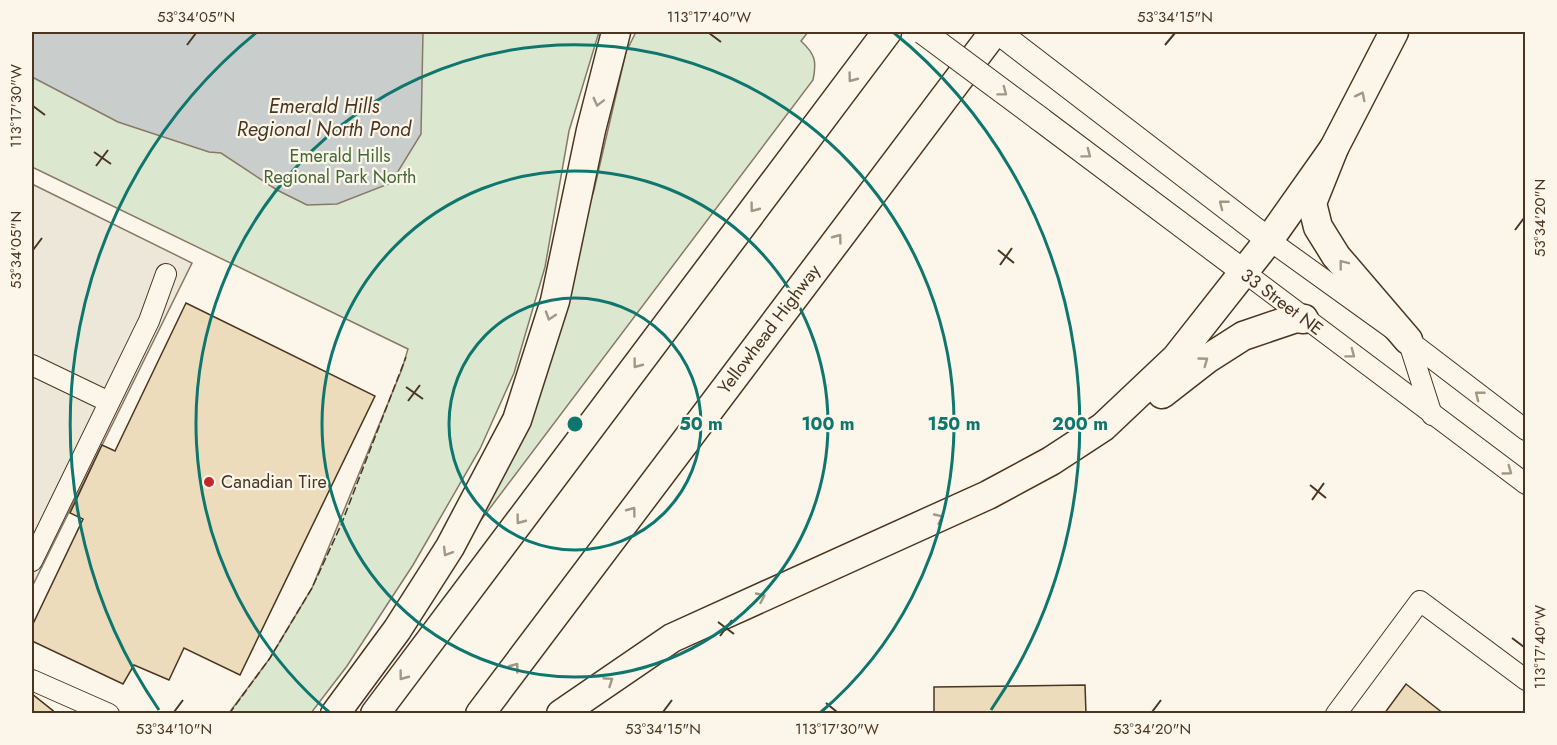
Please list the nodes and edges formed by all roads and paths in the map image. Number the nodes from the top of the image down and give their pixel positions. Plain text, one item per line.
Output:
1 (887, 32) edge
2 (923, 32) edge
3 (996, 32) edge
4 (1394, 32) edge
5 (616, 36) edge
6 (1334, 148) junction
7 (1269, 240) junction
8 (1244, 272) junction
9 (166, 274) dead end
10 (1304, 319) junction
11 (1408, 340) junction
12 (32, 365) edge
13 (109, 402) junction
14 (1432, 415) junction
15 (1103, 427) junction
16 (1526, 430) edge
17 (1526, 484) edge
18 (32, 561) edge
19 (32, 680) edge
20 (1526, 680) edge
21 (109, 714) edge
22 (335, 714) edge
23 (375, 714) edge
24 (480, 714) edge
25 (561, 714) edge
26 (1336, 714) edge

1 -> 23 highway
2 -> 8 main road, 33 Street NE, bridge
7 -> 3 main road
24 -> 3 highway, Yellowhead Highway
6 -> 4 highway
5 -> 22 highway
6 - 7 highway
11 -> 6 highway
7 - 8 highway
7 - 11 street
8 - 10 street, 33 Street NE
8 - 15 highway
9 - 13 street
10 -> 14 street, 33 Street NE
15 -> 10 highway
11 - 14 street
16 -> 11 street
12 - 13 street
13 - 18 street
14 -> 17 street, 33 Street NE
25 -> 15 highway
19 - 21 street
20 - 26 street

